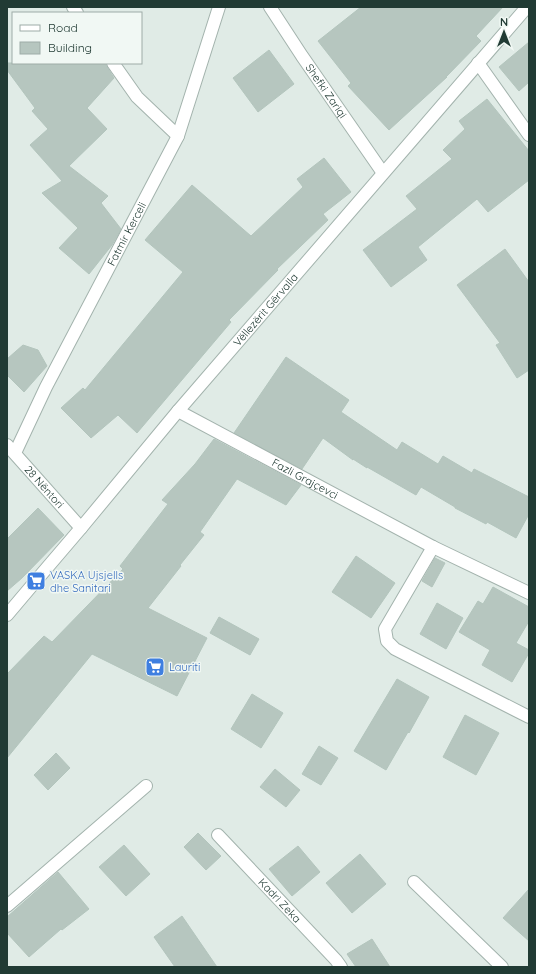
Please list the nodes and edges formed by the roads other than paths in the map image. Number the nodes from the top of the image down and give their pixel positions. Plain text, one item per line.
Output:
1 (219, 7) edge
2 (270, 7) edge
3 (528, 7) edge
4 (478, 63) junction
5 (114, 64) edge
6 (529, 135) edge
7 (178, 136) junction
8 (383, 173) junction
9 (178, 411) junction
10 (11, 449) edge
11 (81, 528) junction
12 (433, 547) junction
13 (529, 594) edge
14 (7, 615) edge
15 (529, 717) edge
16 (146, 786) dead end
17 (218, 835) dead end
18 (414, 882) dead end
19 (7, 906) edge
20 (341, 967) edge
21 (502, 967) edge

1 - 7 street, Fatmir Kerceli
2 - 8 street, Shefki Zariqi
3 - 4 street, Vëllezërit Gërvalla
4 - 6 street
4 - 8 street, Vëllezërit Gërvalla
5 - 7 street
7 - 10 street, Fatmir Kerceli
8 - 9 street, Vëllezërit Gërvalla
9 - 11 street, Vëllezërit Gërvalla
9 - 12 street, Fazli Grajçevci
10 - 11 street, 28 Nëntori
11 - 14 street, Vëllezërit Gërvalla
12 - 13 street, Fazli Grajçevci
12 - 15 street
16 - 19 street
17 - 20 street, Kadri Zeka
18 - 21 street

